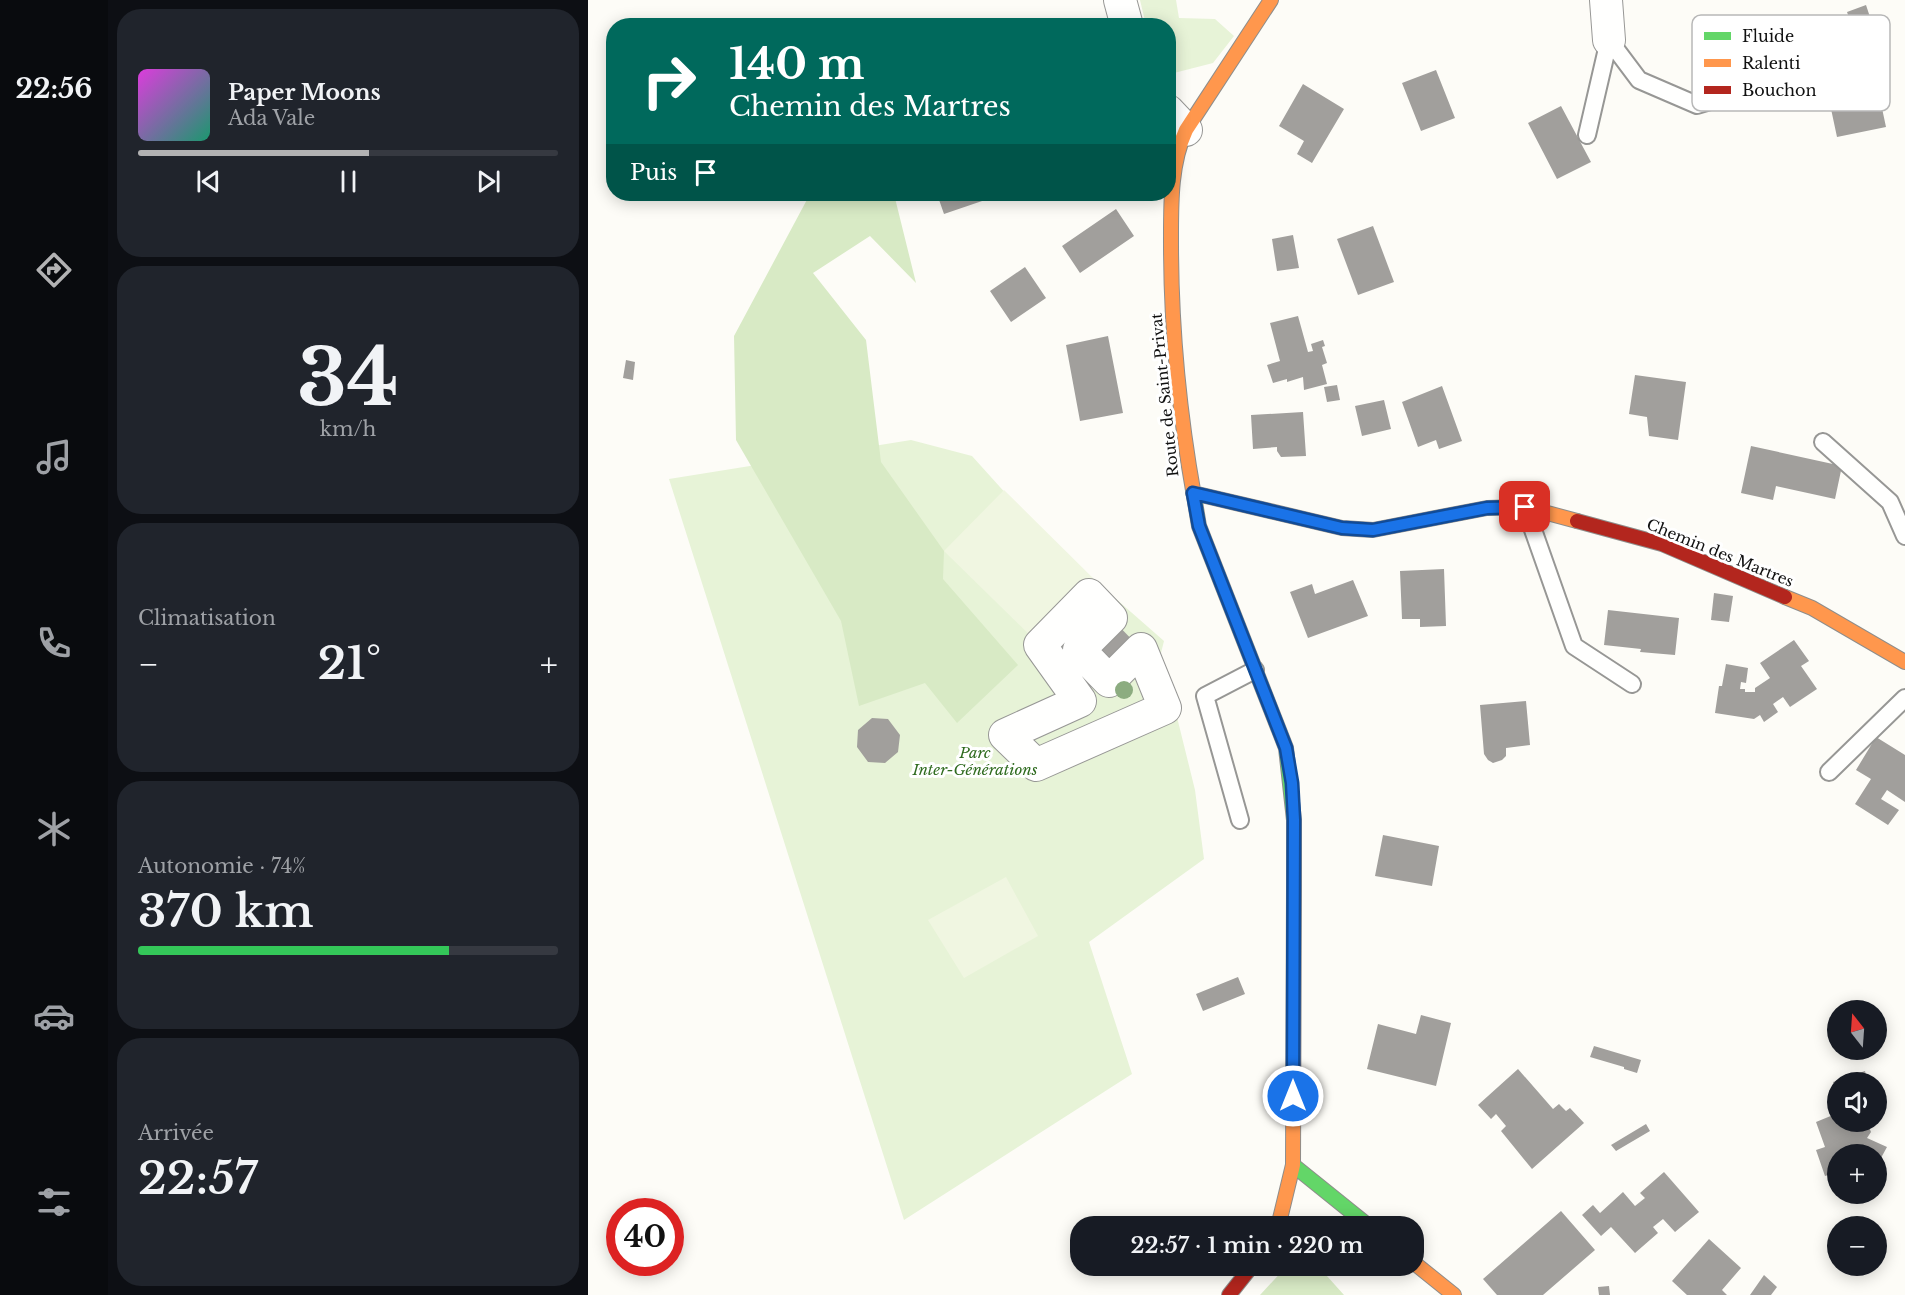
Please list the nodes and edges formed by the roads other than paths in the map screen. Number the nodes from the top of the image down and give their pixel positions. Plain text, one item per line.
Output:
1 (1120, 0) edge
2 (1271, 0) edge
3 (1606, 0) edge
4 (1125, 18) edge
5 (1609, 40) junction
6 (1692, 103) edge
7 (1177, 120) edge
8 (1587, 135) dead end
9 (1176, 160) edge
10 (1172, 201) edge
11 (1823, 442) dead end
12 (1193, 493) junction
13 (1525, 507) junction
14 (1905, 536) edge
15 (1905, 662) edge
16 (1255, 670) junction
17 (1109, 681) joint
18 (1632, 684) dead end
19 (1905, 698) edge
20 (1828, 772) dead end
21 (1240, 820) dead end
22 (1293, 1165) junction
23 (1281, 1216) edge
24 (1356, 1216) edge
25 (1424, 1271) edge
26 (1244, 1276) edge
27 (1229, 1295) edge
28 (1454, 1295) edge

1 - 4 street
2 - 7 street, Route de Saint-Privat
3 - 5 street
5 - 6 lane
5 - 8 lane
7 - 9 street, Route de Saint-Privat
10 - 12 street, Route de Saint-Privat
11 - 14 lane
12 - 13 street, Chemin des Martres
12 - 16 street, Route de Saint-Privat
13 - 15 street, Chemin des Martres
13 - 18 lane
16 - 21 lane
16 - 22 street, Route de Saint-Privat
17 - 17 street
19 - 20 lane
22 - 23 street, Route de Saint-Privat
22 - 24 street
25 - 28 street
26 - 27 street

